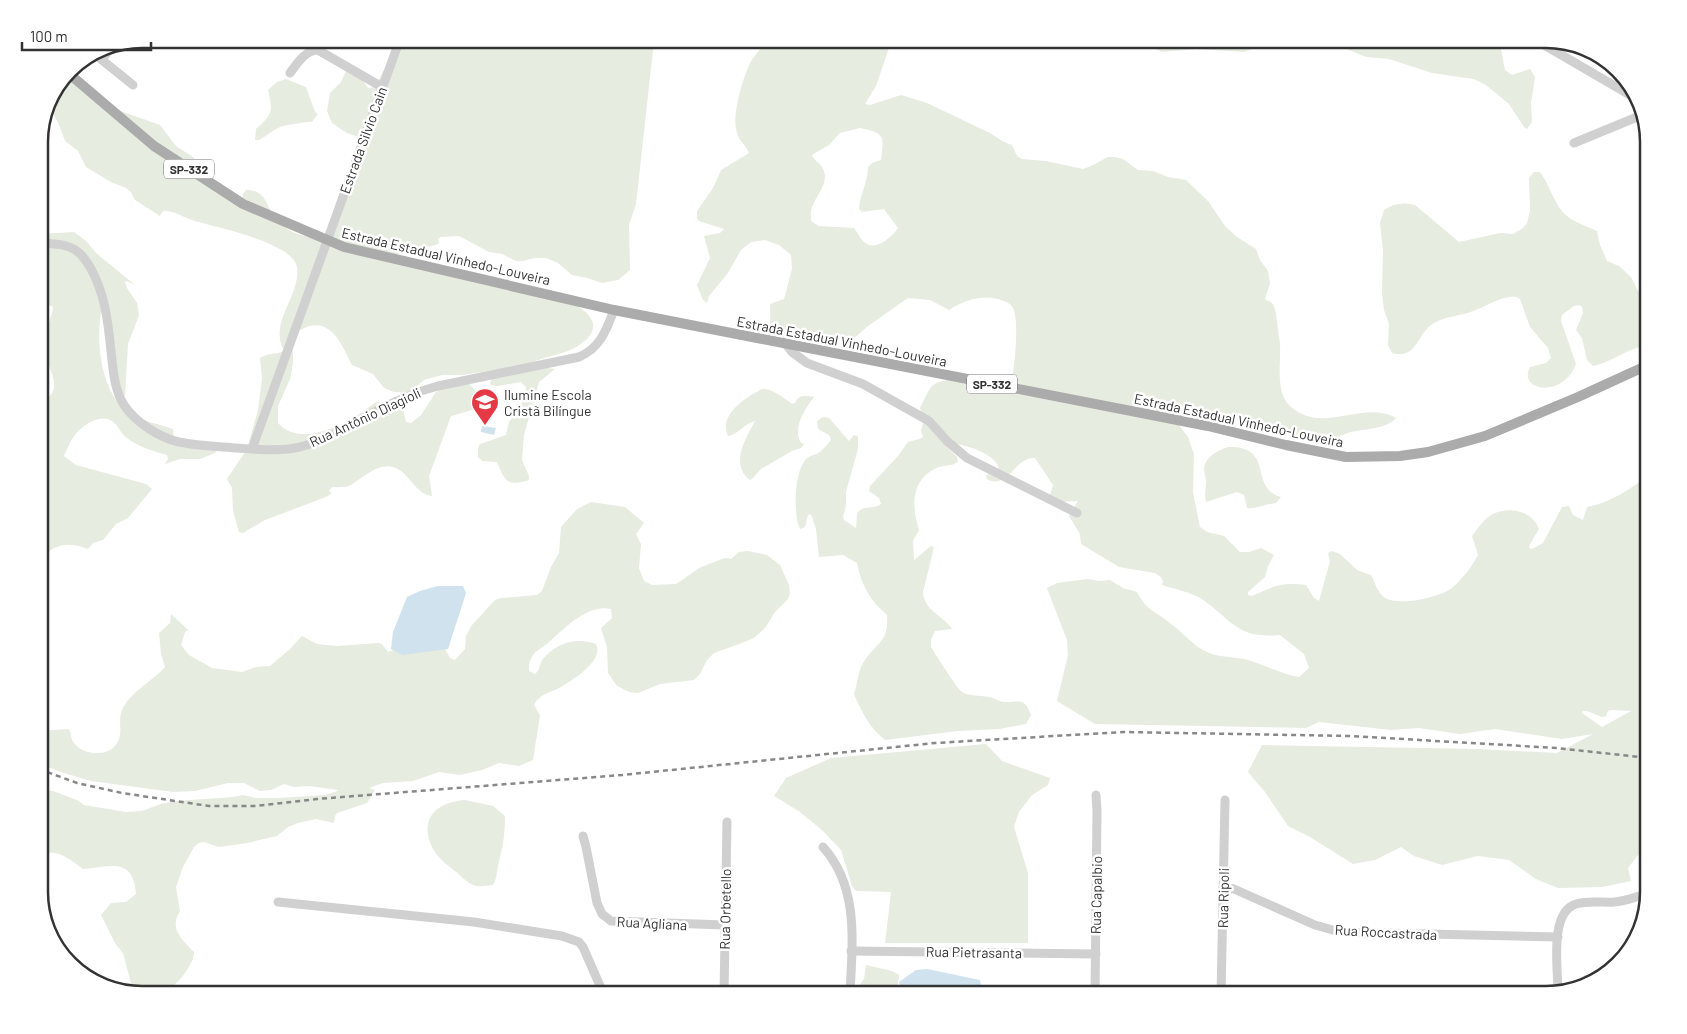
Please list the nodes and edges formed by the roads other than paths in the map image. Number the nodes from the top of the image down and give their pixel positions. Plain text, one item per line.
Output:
1 (397, 48) edge
2 (1549, 48) edge
3 (105, 55) edge
4 (99, 57) edge
5 (102, 60) junction
6 (290, 73) dead end
7 (73, 77) edge
8 (133, 85) dead end
9 (382, 87) junction
10 (1626, 93) edge
11 (1637, 117) edge
12 (1574, 143) dead end
13 (326, 241) junction
14 (48, 245) edge
15 (614, 310) junction
16 (786, 344) junction
17 (1639, 369) edge
18 (252, 449) junction
19 (1076, 513) dead end
20 (1096, 796) dead end
21 (1225, 800) dead end
22 (727, 822) dead end
23 (582, 836) dead end
24 (823, 847) dead end
25 (1223, 887) junction
26 (1640, 896) edge
27 (278, 902) dead end
28 (725, 925) junction
29 (1558, 937) junction
30 (851, 951) junction
31 (1096, 954) junction
32 (600, 986) edge
33 (724, 986) edge
34 (850, 986) edge
35 (1095, 986) edge
36 (1221, 986) edge
37 (1558, 986) edge

1 - 9 street, Estrada Silvio Cain
2 - 10 street
3 - 5 street
4 - 5 street
5 - 8 street
6 - 9 street
7 - 13 main road, Estrada Estadual Vinhedo-Louveira / SP-332
9 - 13 street, Estrada Silvio Cain
11 - 12 street
13 - 15 main road, Estrada Estadual Vinhedo-Louveira / SP-332
13 - 18 street, Estrada Silvio Cain
14 - 18 street, Rua Antônio Diagioli
15 - 16 main road, Estrada Estadual Vinhedo-Louveira / SP-332
15 - 18 street, Rua Antônio Diagioli
16 - 17 main road, Estrada Estadual Vinhedo-Louveira / SP-332
16 - 19 street
20 - 31 street, Rua Capalbio
21 - 25 street, Rua Ripoli
22 - 28 street, Rua Orbetello
23 - 28 street, Rua Agliana
24 - 30 street
25 - 29 street, Rua Roccastrada
25 - 36 street, Rua Ripoli
26 - 29 street
27 - 32 street
28 - 33 street, Rua Orbetello
29 - 37 street
30 - 31 street, Rua Pietrasanta
30 - 34 street
31 - 35 street, Rua Capalbio

